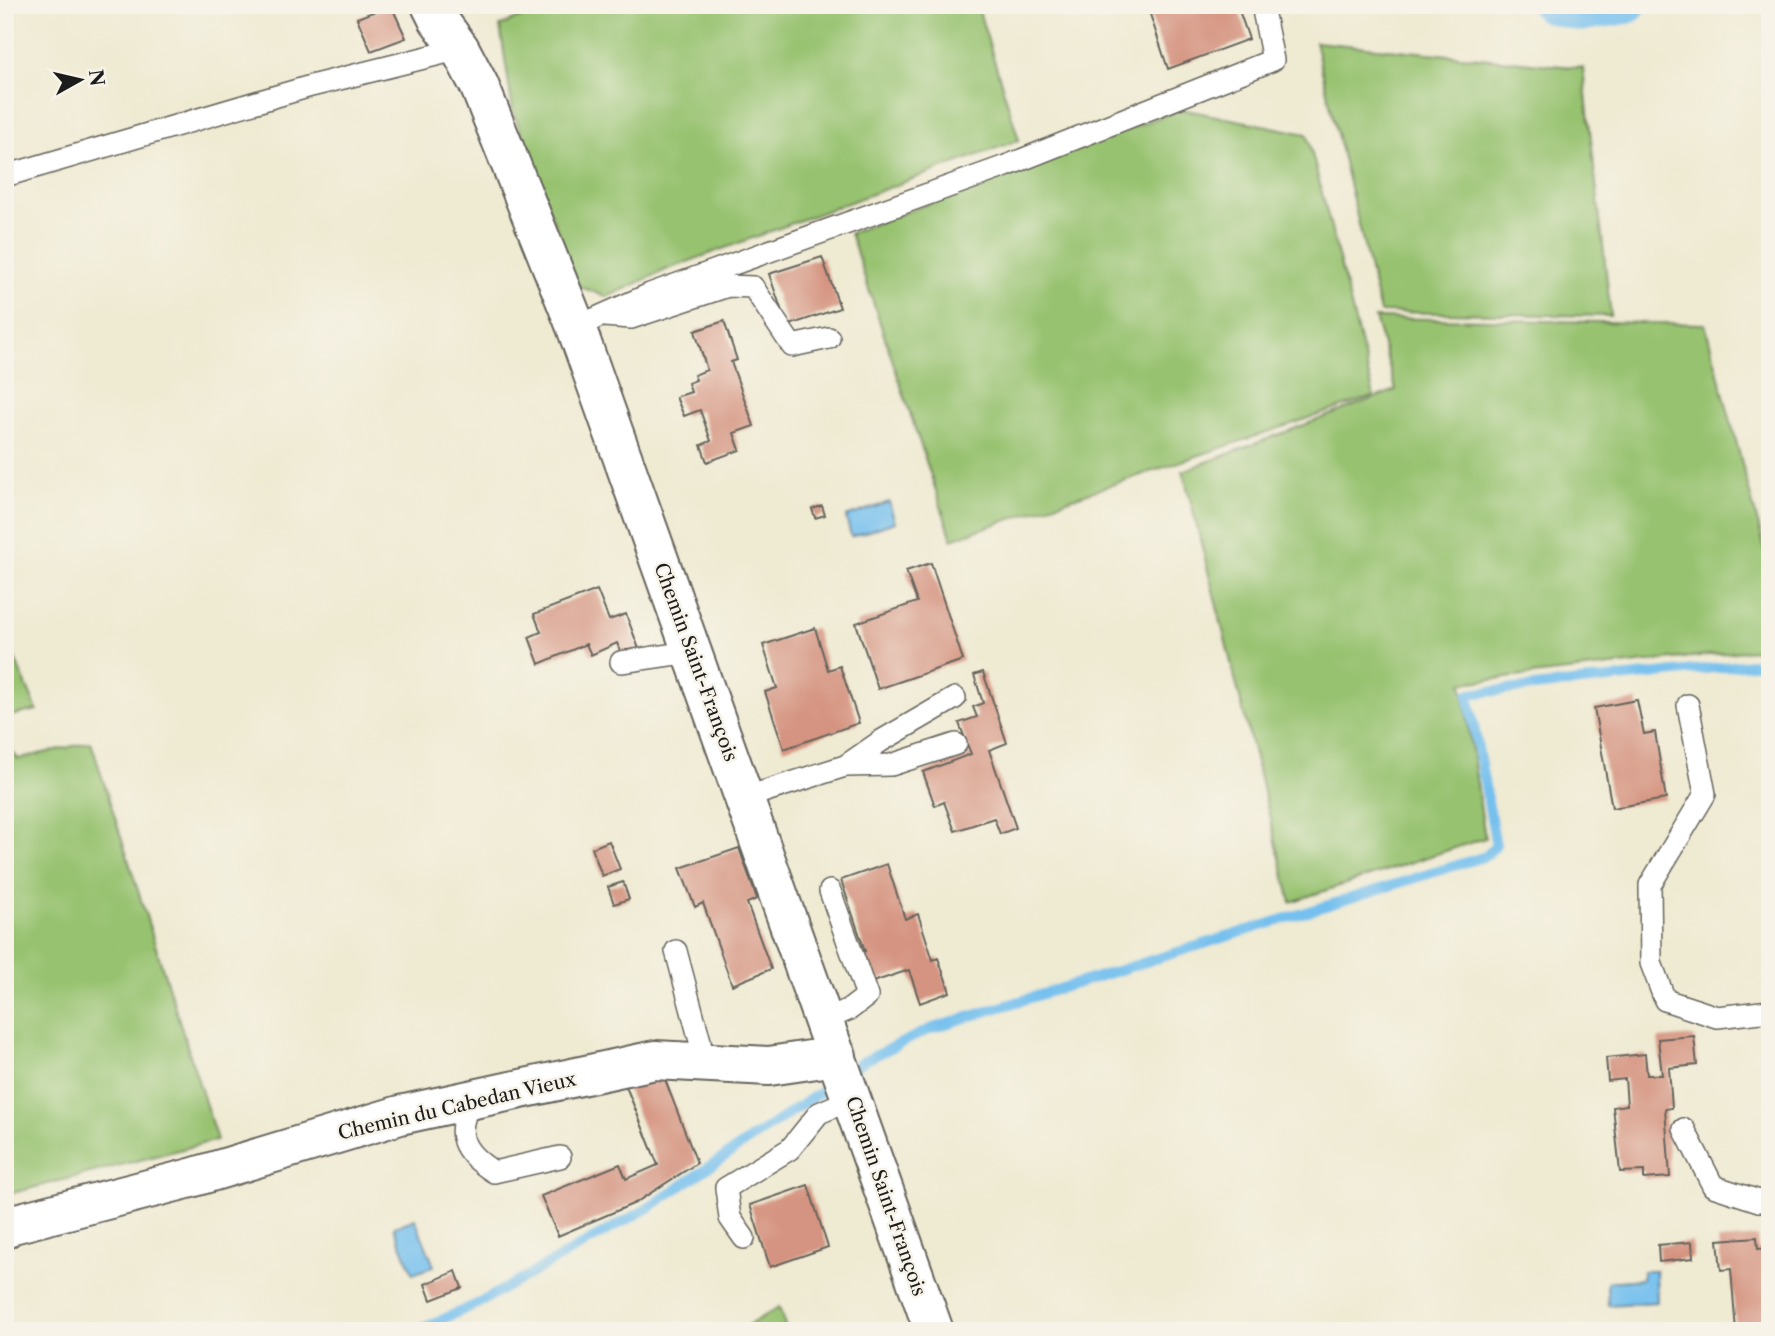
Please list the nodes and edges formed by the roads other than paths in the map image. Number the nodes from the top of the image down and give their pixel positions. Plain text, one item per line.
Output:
1 (430, 5) edge
2 (1262, 5) edge
3 (460, 49) junction
4 (5, 177) edge
5 (589, 322) junction
6 (829, 338) dead end
7 (691, 649) junction
8 (621, 662) dead end
9 (955, 698) dead end
10 (1688, 705) dead end
11 (956, 744) dead end
12 (845, 766) junction
13 (744, 797) junction
14 (830, 891) dead end
15 (676, 951) dead end
16 (1770, 1011) edge
17 (824, 1020) junction
18 (702, 1061) junction
19 (844, 1076) junction
20 (472, 1100) junction
21 (1684, 1129) dead end
22 (560, 1157) dead end
23 (1770, 1200) edge
24 (5, 1228) edge
25 (744, 1238) dead end
26 (934, 1331) edge

1 - 3 street, Chemin Saint-François
2 - 5 lane
3 - 4 lane
3 - 5 street, Chemin Saint-François
5 - 6 lane
5 - 7 street, Chemin Saint-François
7 - 8 lane
7 - 13 street, Chemin Saint-François
9 - 12 lane
10 - 16 lane
11 - 12 lane
12 - 13 lane
13 - 17 street, Chemin Saint-François
14 - 17 lane
15 - 18 lane
17 - 19 street, Chemin Saint-François
18 - 19 street, Chemin du Cabedan Vieux
18 - 20 street, Chemin du Cabedan Vieux
19 - 25 lane
19 - 26 street, Chemin Saint-François
20 - 22 lane
20 - 24 street, Chemin du Cabedan Vieux
21 - 23 lane

